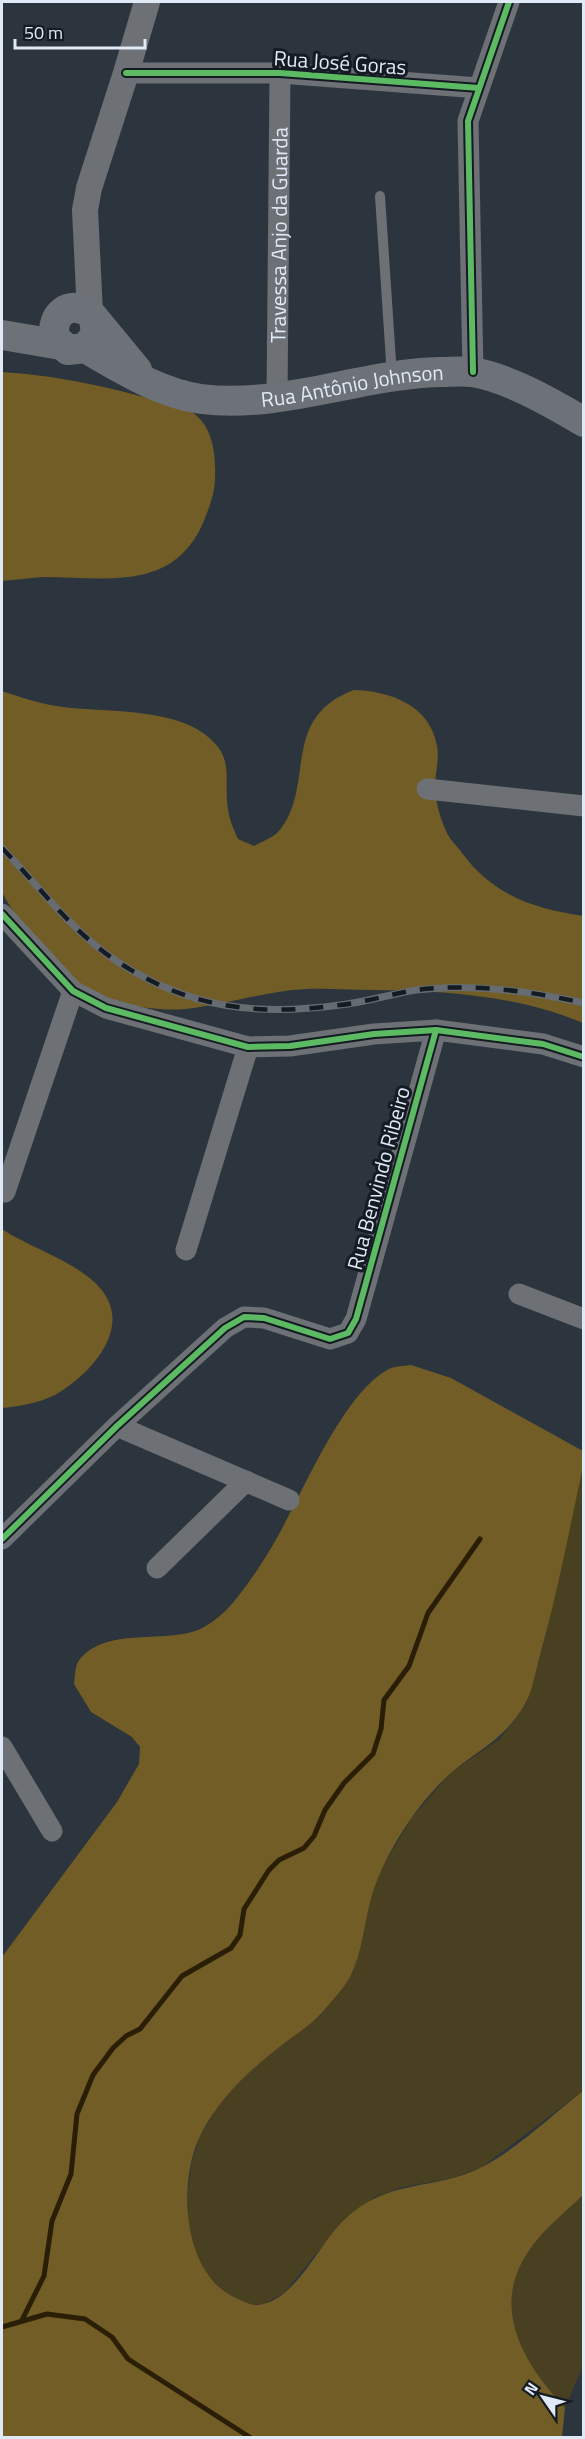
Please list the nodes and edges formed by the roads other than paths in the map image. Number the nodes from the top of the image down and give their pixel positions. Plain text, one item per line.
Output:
1 (147, 2) edge
2 (509, 2) edge
3 (280, 73) junction
4 (126, 74) junction
5 (479, 88) junction
6 (380, 196) dead end
7 (76, 314) junction
8 (2, 324) edge
9 (2, 334) edge
10 (73, 347) junction
11 (472, 372) junction
12 (392, 377) junction
13 (149, 384) junction
14 (278, 397) junction
15 (584, 422) edge
16 (427, 789) dead end
17 (584, 806) edge
18 (2, 914) edge
19 (73, 991) junction
20 (436, 1030) junction
21 (249, 1047) junction
22 (584, 1057) edge
23 (5, 1192) dead end
24 (186, 1250) dead end
25 (519, 1294) dead end
26 (584, 1319) edge
27 (117, 1426) junction
28 (246, 1481) junction
29 (288, 1500) dead end
30 (2, 1539) edge
31 (158, 1568) dead end
32 (2, 1747) edge
33 (52, 1831) dead end

1 - 4 street
2 - 5 street
3 - 4 street, Rua José Goras
3 - 5 street, Rua José Goras
3 - 14 street, Travessa Anjo da Guarda
4 - 7 street
5 - 11 street
6 - 12 lane
7 - 8 main road
7 - 10 main road
7 - 10 main road
7 - 13 main road
9 - 10 main road, Rua Antônio Johnson
10 - 13 main road, Rua Antônio Johnson
11 - 12 main road, Rua Antônio Johnson
11 - 15 main road, Rua Antônio Johnson
12 - 14 main road, Rua Antônio Johnson
13 - 14 main road, Rua Antônio Johnson
16 - 17 street
18 - 19 street
19 - 21 street
19 - 23 street
20 - 21 street
20 - 22 street
20 - 27 street, Rua Benvindo Ribeiro
21 - 24 street
25 - 26 street
27 - 28 street
27 - 30 street
28 - 29 street
28 - 31 street
32 - 33 street

